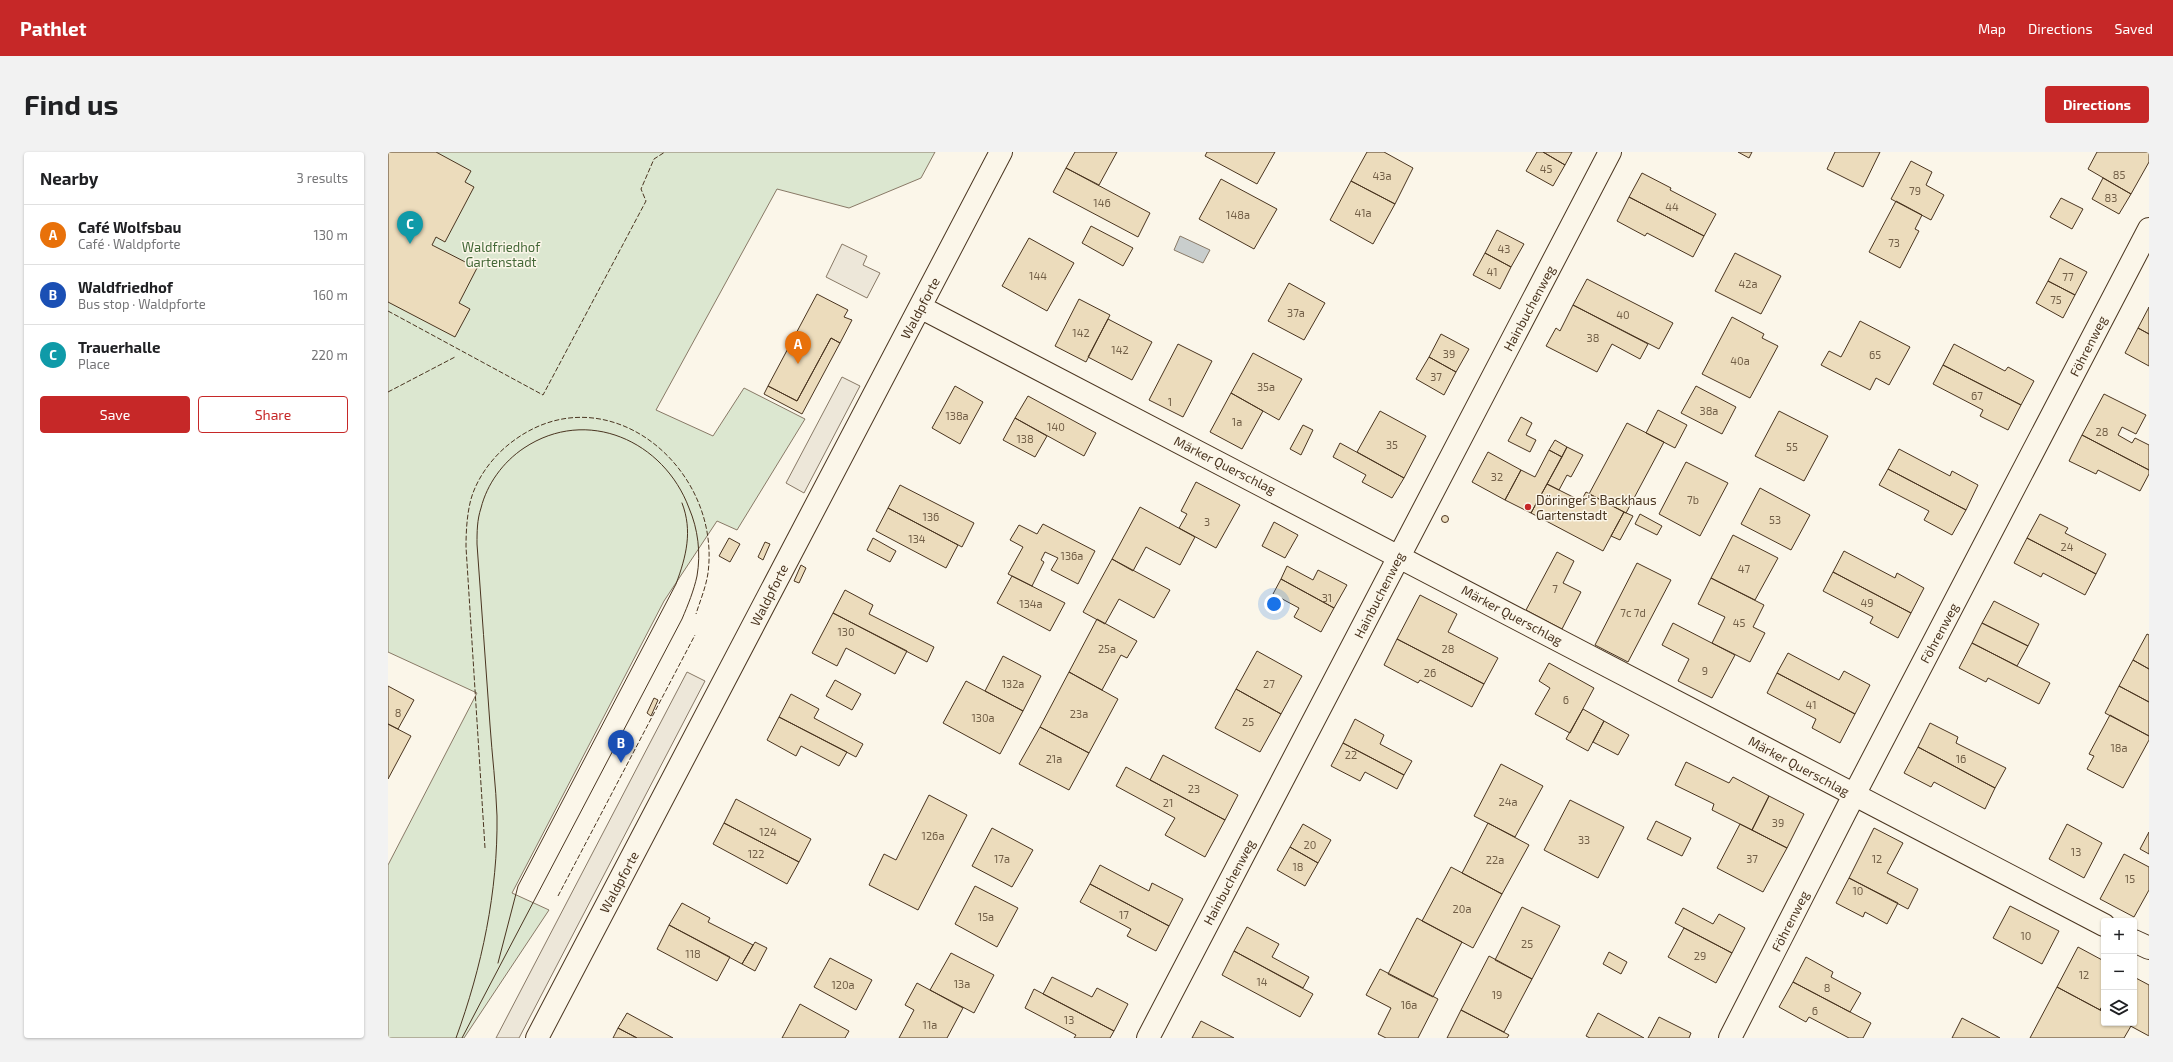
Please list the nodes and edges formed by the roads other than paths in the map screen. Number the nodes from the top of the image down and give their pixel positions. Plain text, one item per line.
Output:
1 (1001, 152) edge
2 (1610, 152) edge
3 (2149, 229) edge
4 (920, 307) junction
5 (1399, 555) junction
6 (1854, 795) junction
7 (2101, 923) edge
8 (2137, 942) edge
9 (2149, 948) edge
10 (537, 1038) edge
11 (1148, 1038) edge
12 (1730, 1038) edge

1 - 4 street, Waldpforte
2 - 5 street, Hainbuchenweg
3 - 6 street, Föhrenweg
4 - 5 street, Märker Querschlag
4 - 10 street, Waldpforte
5 - 6 street, Märker Querschlag
5 - 11 street, Hainbuchenweg
6 - 7 street, Märker Querschlag
6 - 12 street, Föhrenweg
8 - 9 street

